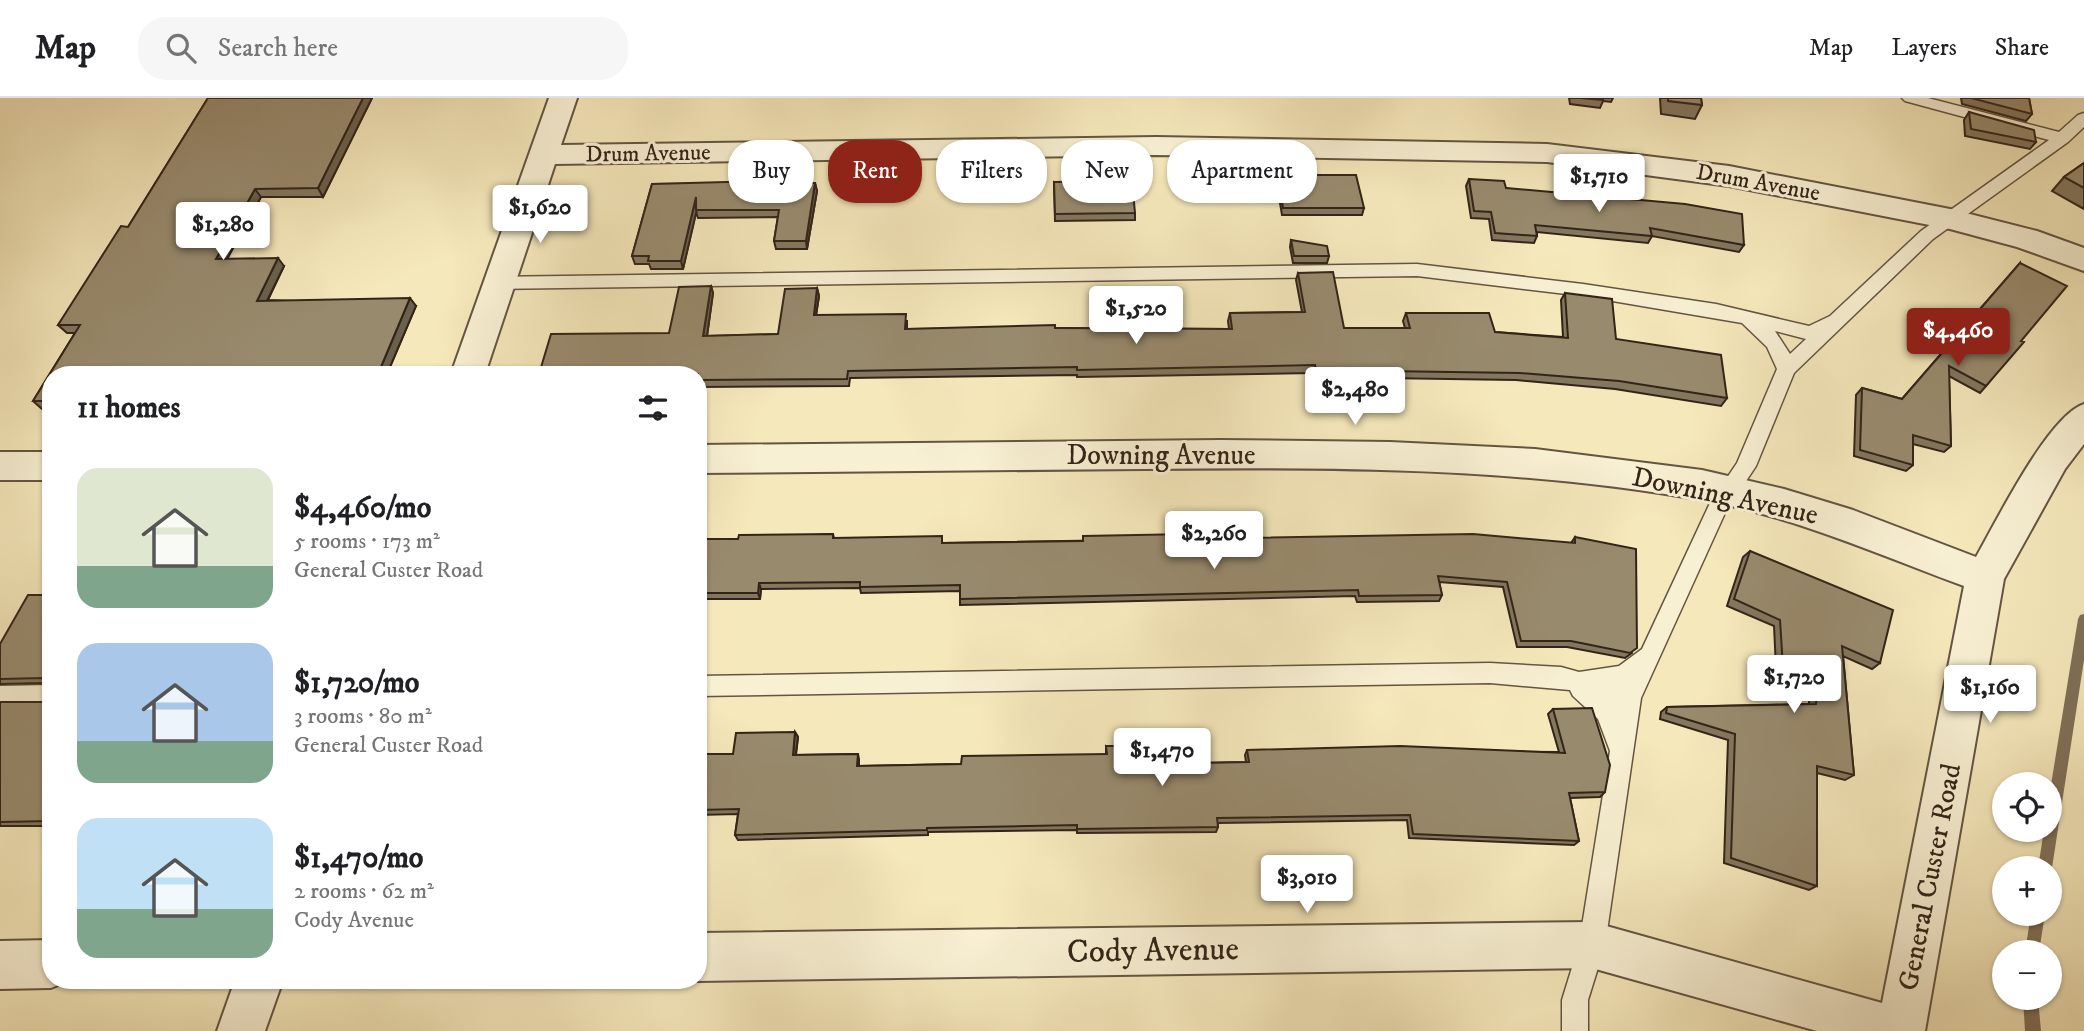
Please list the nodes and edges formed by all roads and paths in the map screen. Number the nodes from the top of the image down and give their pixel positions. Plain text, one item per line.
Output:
1 (563, 98) edge
2 (1910, 98) edge
3 (2084, 118) edge
4 (2062, 138) junction
5 (543, 155) junction
6 (1950, 219) junction
7 (2084, 260) edge
8 (499, 283) junction
9 (1716, 310) junction
10 (1833, 322) junction
11 (471, 366) edge
12 (1786, 369) junction
13 (2084, 418) edge
14 (707, 459) edge
15 (42, 466) edge
16 (0, 467) edge
17 (1729, 491) junction
18 (1985, 577) junction
19 (1650, 654) junction
20 (1561, 677) junction
21 (707, 686) edge
22 (0, 695) edge
23 (42, 695) edge
24 (1630, 698) junction
25 (1620, 762) junction
26 (1592, 945) junction
27 (707, 957) edge
28 (42, 964) edge
29 (0, 965) edge
30 (256, 989) edge
31 (241, 1031) edge
32 (1575, 1031) edge
33 (1889, 1031) edge
34 (1901, 1031) edge

1 - 5 street
2 - 4 lane
3 - 4 lane
4 - 6 lane
5 - 6 street, Drum Avenue
5 - 8 street
6 - 7 street, Drum Avenue
6 - 10 lane
8 - 9 lane
8 - 11 street
9 - 10 lane
9 - 12 lane
10 - 12 lane
12 - 17 lane
13 - 18 street, General Custer Road
14 - 17 street, Downing Avenue
15 - 16 street
17 - 18 street, Downing Avenue
17 - 19 lane
18 - 34 street, General Custer Road
19 - 20 lane
19 - 24 lane
20 - 21 lane
20 - 24 lane
20 - 25 lane
22 - 23 lane
24 - 25 lane
25 - 26 lane
26 - 27 street, Cody Avenue
26 - 32 lane
26 - 33 street, Cody Avenue
28 - 29 street
30 - 31 street

